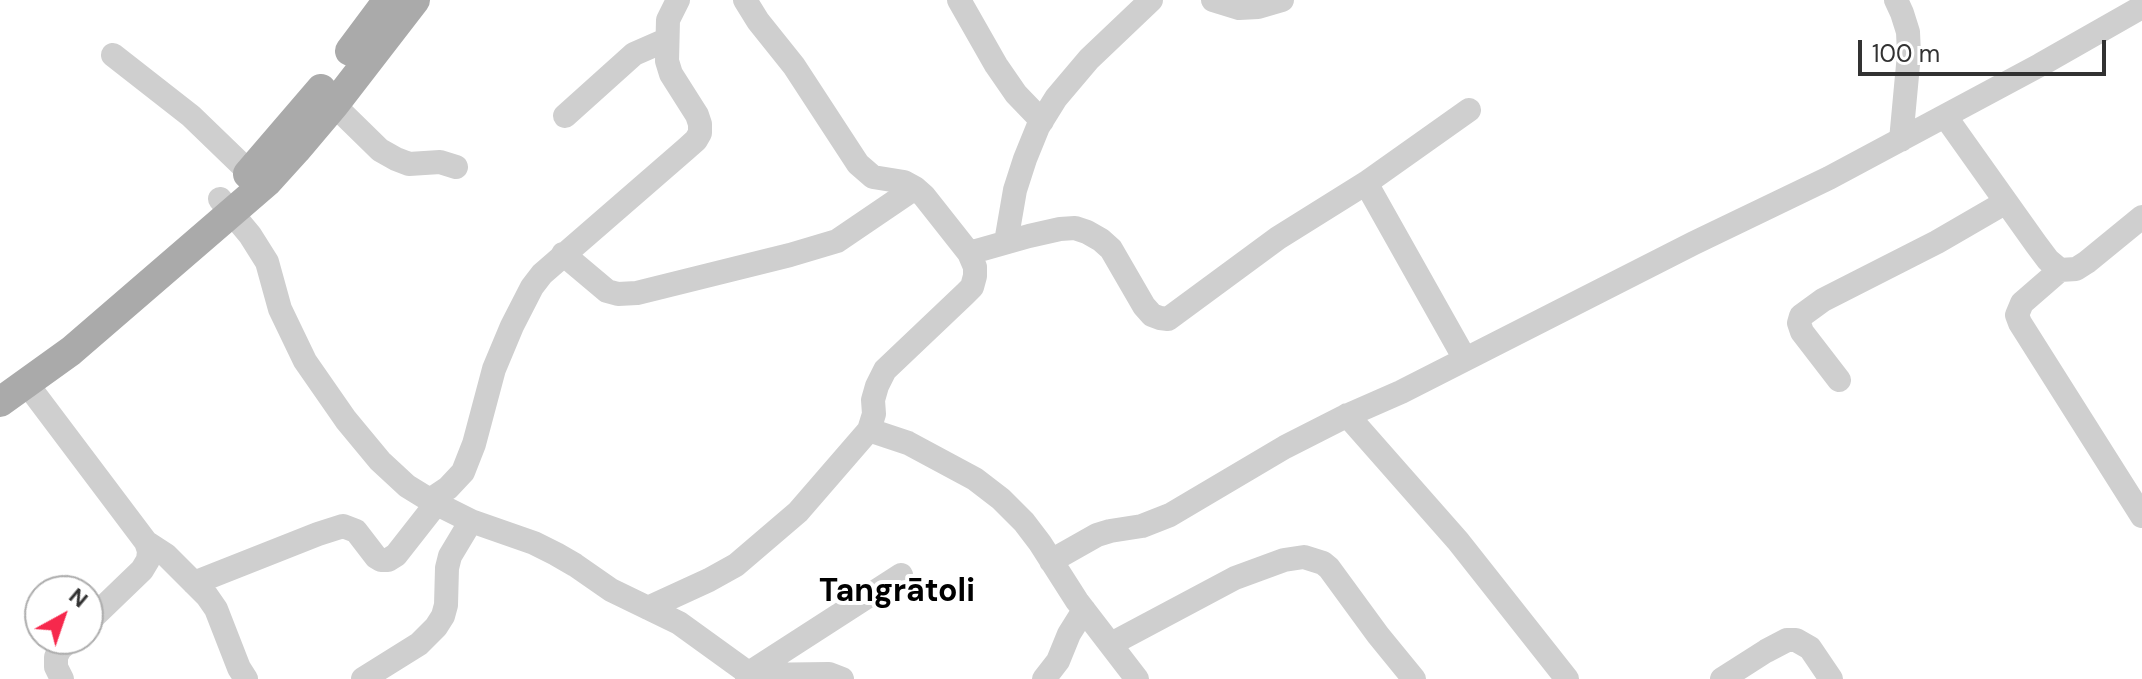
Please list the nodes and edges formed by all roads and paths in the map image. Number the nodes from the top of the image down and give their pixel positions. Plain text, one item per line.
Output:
1 (388, 0) edge
2 (415, 0) edge
3 (678, 0) edge
4 (745, 0) edge
5 (959, 0) edge
6 (1213, 0) edge
7 (1282, 0) edge
8 (1896, 0) edge
9 (1142, 3) edge
10 (2142, 7) edge
11 (666, 40) junction
12 (113, 55) dead end
13 (334, 105) junction
14 (1469, 110) dead end
15 (565, 116) dead end
16 (1945, 116) junction
17 (1042, 121) junction
18 (1901, 140) junction
19 (456, 167) dead end
20 (249, 172) junction
21 (1366, 183) junction
22 (915, 188) junction
23 (2006, 202) junction
24 (226, 206) junction
25 (2142, 217) edge
26 (1006, 242) junction
27 (969, 253) junction
28 (563, 254) junction
29 (2060, 270) junction
30 (1465, 359) junction
31 (1839, 380) dead end
32 (14, 382) edge
33 (0, 402) edge
34 (1347, 415) junction
35 (869, 430) junction
36 (433, 502) junction
37 (2142, 516) edge
38 (471, 521) junction
39 (146, 542) junction
40 (1051, 561) junction
41 (901, 575) dead end
42 (194, 583) junction
43 (104, 607) edge
44 (648, 608) junction
45 (1084, 610) junction
46 (1111, 644) junction
47 (57, 655) edge
48 (749, 676) edge
49 (62, 679) edge
50 (246, 679) edge
51 (363, 679) edge
52 (842, 679) edge
53 (1044, 679) edge
54 (1137, 679) edge
55 (1414, 679) edge
56 (1567, 679) edge
57 (1722, 679) edge
58 (1831, 679) edge

1 - 20 main road
2 - 13 main road
3 - 11 street
4 - 22 street
5 - 17 street
6 - 7 street
8 - 18 street
9 - 17 street
10 - 16 street
11 - 15 street
11 - 28 street
12 - 20 street
13 - 19 street
13 - 24 main road
14 - 21 street
16 - 18 street
16 - 23 street
17 - 26 street
18 - 30 street
20 - 24 main road
21 - 26 street
21 - 30 street
22 - 27 street
22 - 28 street
23 - 29 street
23 - 31 street
24 - 32 main road
24 - 36 street
25 - 29 street
26 - 27 street
27 - 35 street
28 - 36 street
29 - 37 street
30 - 34 street
32 - 33 main road
32 - 39 street
34 - 40 street
34 - 56 street
35 - 40 street
35 - 44 street
36 - 38 street
36 - 42 street
38 - 44 street
38 - 51 street
39 - 42 street
39 - 43 street
40 - 45 street
41 - 48 street
42 - 50 street
44 - 48 street
45 - 46 street
45 - 53 street
46 - 54 street
46 - 55 street
47 - 49 street
48 - 52 street
57 - 58 street

